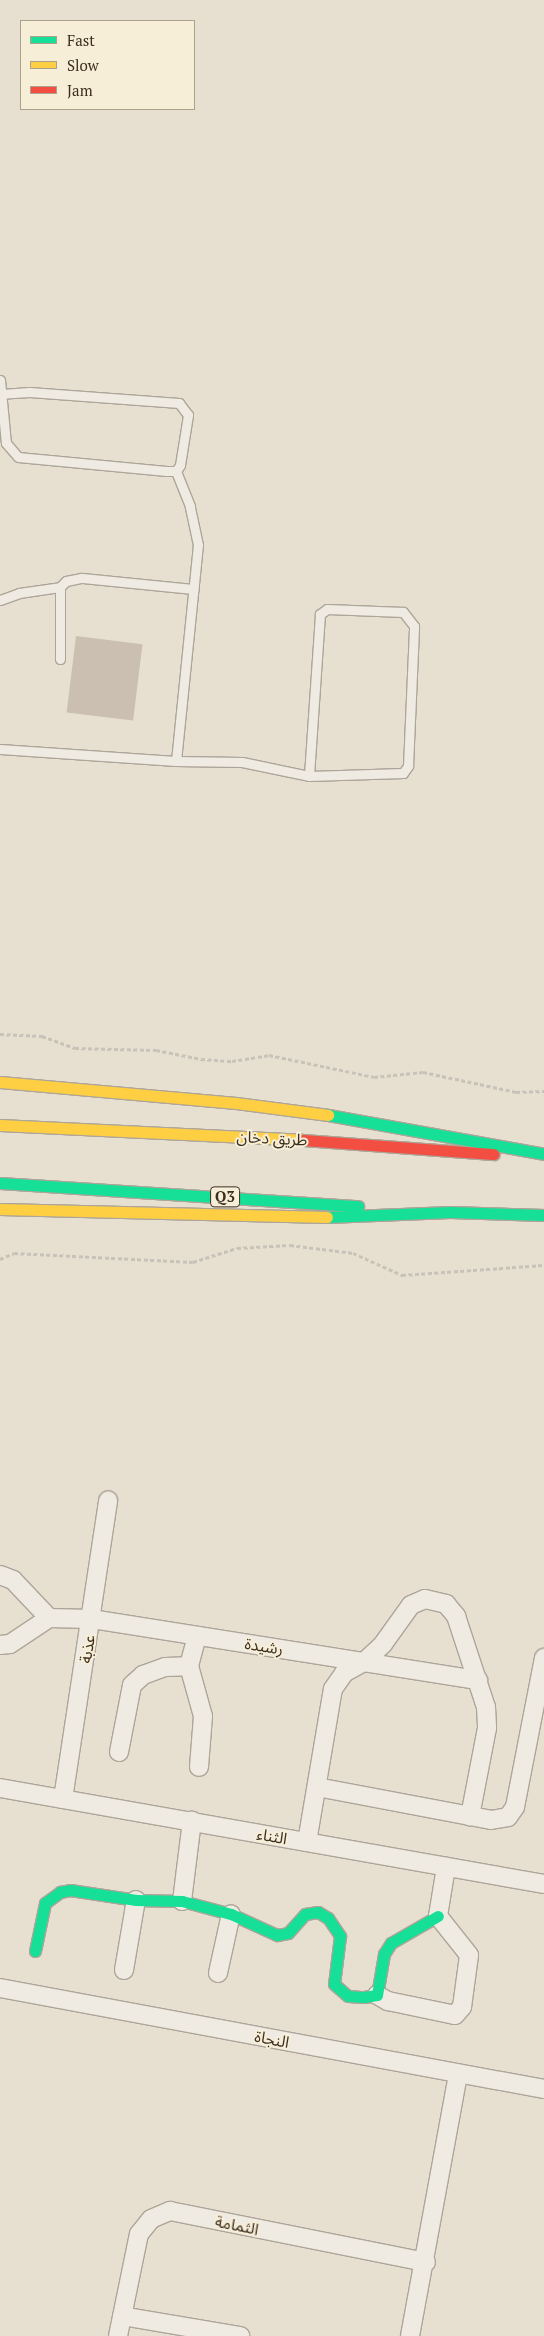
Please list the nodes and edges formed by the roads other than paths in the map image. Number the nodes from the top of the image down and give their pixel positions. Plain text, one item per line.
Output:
1 (0, 380) edge
2 (2, 394) junction
3 (176, 471) junction
4 (60, 587) junction
5 (193, 589) junction
6 (0, 600) edge
7 (60, 659) dead end
8 (0, 749) edge
9 (176, 761) junction
10 (309, 776) junction
11 (0, 1082) edge
12 (0, 1124) edge
13 (544, 1156) edge
14 (0, 1183) edge
15 (0, 1209) edge
16 (450, 1212) junction
17 (544, 1215) edge
18 (108, 1500) dead end
19 (0, 1574) edge
20 (49, 1618) junction
21 (92, 1619) junction
22 (197, 1636) junction
23 (0, 1645) edge
24 (544, 1658) edge
25 (364, 1662) junction
26 (189, 1666) junction
27 (478, 1680) junction
28 (536, 1744) edge
29 (119, 1752) dead end
30 (198, 1767) dead end
31 (317, 1787) junction
32 (0, 1788) edge
33 (63, 1799) junction
34 (470, 1816) junction
35 (192, 1822) junction
36 (307, 1842) junction
37 (446, 1867) junction
38 (544, 1884) edge
39 (136, 1900) junction
40 (182, 1902) junction
41 (231, 1914) junction
42 (438, 1916) junction
43 (35, 1951) dead end
44 (124, 1970) dead end
45 (218, 1973) dead end
46 (0, 1988) edge
47 (378, 1995) junction
48 (458, 2074) junction
49 (544, 2088) edge
50 (426, 2262) junction
51 (122, 2316) junction
52 (118, 2336) edge
53 (240, 2336) edge
54 (410, 2336) edge

1 - 2 lane
2 - 3 lane
2 - 3 lane
3 - 5 lane
4 - 5 lane
4 - 6 lane
4 - 7 lane
5 - 9 lane
8 - 9 lane
9 - 10 lane
10 - 10 lane
11 - 13 main road
12 - 13 main road, طريق دخان
14 - 16 main road, Q3
15 - 16 main road
16 - 17 main road, Q3
18 - 21 street, عذبة
19 - 20 street
20 - 21 street, رشيدة
20 - 23 street
21 - 22 street, رشيدة
21 - 33 street, عذبة
22 - 25 street, رشيدة
22 - 26 street
24 - 28 street
25 - 27 street, رشيدة
25 - 27 street
25 - 31 street
26 - 29 street
26 - 30 street
27 - 34 street
28 - 34 street
31 - 34 street
31 - 36 street
32 - 33 street, الثناء
33 - 35 street, الثناء
35 - 36 street, الثناء
35 - 40 street
36 - 37 street, الثناء
37 - 38 street, الثناء
37 - 42 street
39 - 40 main road
39 - 43 main road
39 - 44 street
40 - 41 main road
41 - 45 street
41 - 47 main road
42 - 47 main road
42 - 47 street
46 - 48 street, النجاة
48 - 49 street, النجاة
48 - 50 street
50 - 51 street, الثمامة
50 - 54 street
51 - 52 street, الثمامة
51 - 53 street

